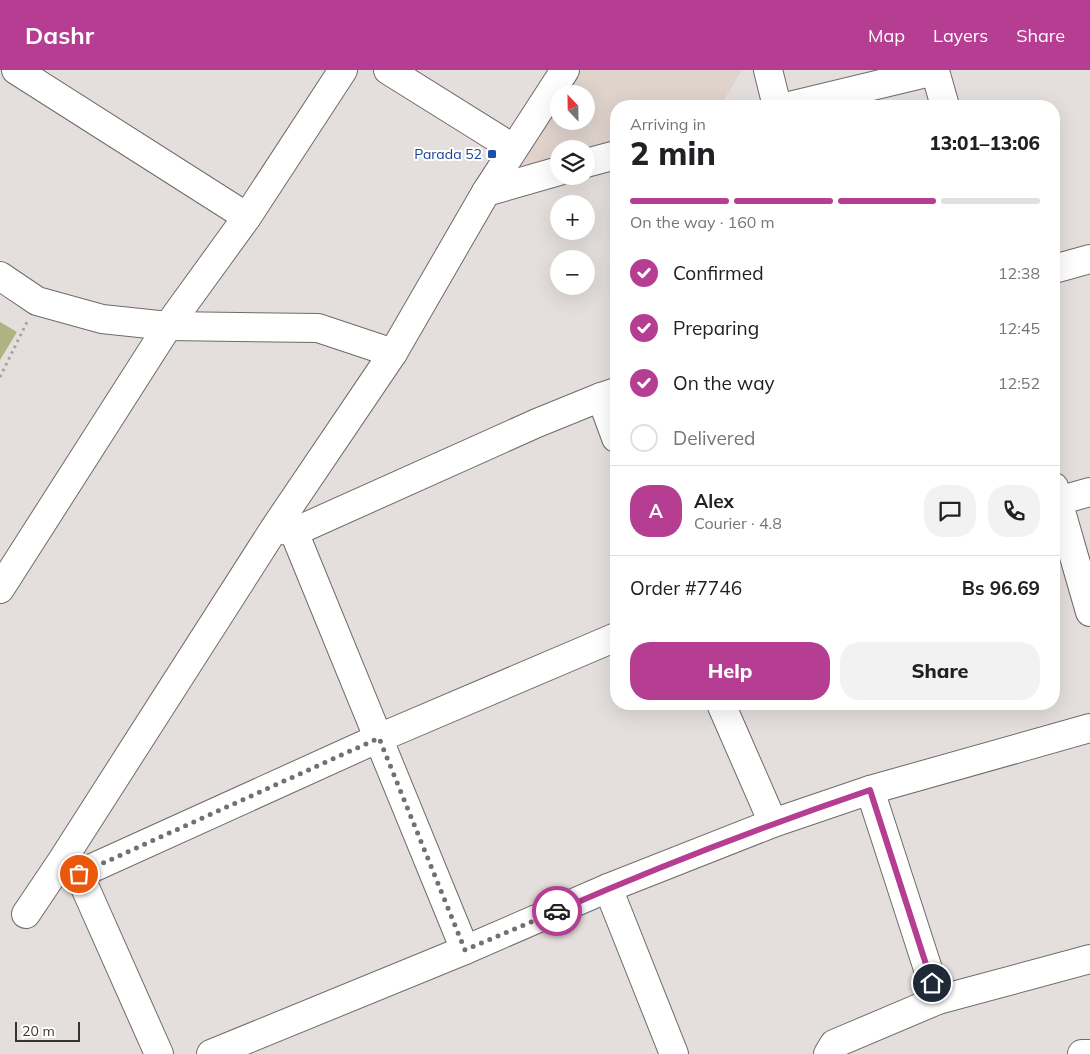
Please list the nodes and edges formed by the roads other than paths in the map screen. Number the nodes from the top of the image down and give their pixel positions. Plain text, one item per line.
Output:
1 (16, 70) edge
2 (343, 70) edge
3 (388, 70) edge
4 (565, 70) edge
5 (768, 70) edge
6 (937, 70) edge
7 (776, 100) edge
8 (814, 100) edge
9 (944, 100) edge
10 (513, 148) junction
11 (610, 157) edge
12 (595, 161) edge
13 (550, 174) edge
14 (486, 192) junction
15 (247, 217) junction
16 (1090, 259) edge
17 (1060, 267) edge
18 (0, 276) edge
19 (168, 326) junction
20 (393, 353) junction
21 (608, 394) edge
22 (1090, 492) edge
23 (1060, 495) edge
24 (1060, 513) edge
25 (284, 531) junction
26 (0, 589) edge
27 (1090, 612) edge
28 (610, 640) edge
29 (724, 710) edge
30 (1090, 728) edge
31 (379, 738) junction
32 (870, 790) junction
33 (773, 823) junction
34 (71, 867) junction
35 (608, 888) junction
36 (26, 914) dead end
37 (465, 950) junction
38 (1090, 959) edge
39 (938, 1000) junction
40 (159, 1054) edge
41 (211, 1054) edge
42 (674, 1054) edge
43 (828, 1054) edge
44 (1082, 1054) edge
45 (1090, 1054) edge

1 - 15 street
2 - 15 street
3 - 10 street
4 - 10 street
5 - 7 street
6 - 8 street
6 - 9 street
10 - 14 street
11 - 12 street
13 - 14 street
14 - 20 street
15 - 19 street
16 - 17 street
18 - 19 street
19 - 20 street
19 - 26 street
20 - 25 street
21 - 25 street
22 - 23 street
24 - 27 street
25 - 31 street
25 - 34 street
28 - 31 street
29 - 33 street
30 - 32 street
31 - 34 street
31 - 37 street
32 - 33 street
32 - 39 street
33 - 35 street
34 - 36 street
34 - 40 street
35 - 37 street
35 - 42 street
37 - 41 street
38 - 39 street
39 - 43 street
44 - 45 street

